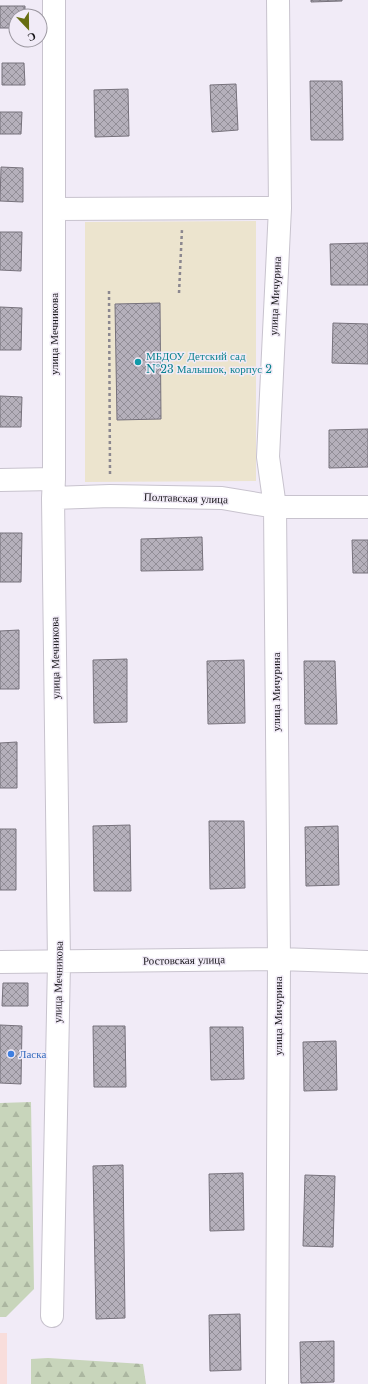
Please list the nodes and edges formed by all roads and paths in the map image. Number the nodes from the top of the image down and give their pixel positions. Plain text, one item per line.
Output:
1 (54, 0) edge
2 (278, 0) edge
3 (280, 208) junction
4 (54, 209) junction
5 (182, 209) junction
6 (109, 291) dead end
7 (179, 293) dead end
8 (0, 480) edge
9 (53, 489) junction
10 (110, 496) junction
11 (275, 506) junction
12 (368, 506) edge
13 (279, 960) junction
14 (0, 962) edge
15 (59, 962) junction
16 (368, 962) edge
17 (52, 1316) dead end
18 (277, 1384) edge

1 - 4 street, улица Мечникова
2 - 3 street, улица Мичурина
3 - 5 street
3 - 11 street, улица Мичурина
4 - 5 street
4 - 9 street, улица Мечникова
5 - 7 path
6 - 10 path
8 - 9 street, Полтавская улица
9 - 10 street, Полтавская улица
9 - 15 street, улица Мечникова
10 - 11 street, Полтавская улица
11 - 12 street, Полтавская улица
11 - 13 street, улица Мичурина
13 - 15 street, Ростовская улица
13 - 16 street, Ростовская улица
13 - 18 street, улица Мичурина
14 - 15 street, Ростовская улица
15 - 17 street, улица Мечникова

